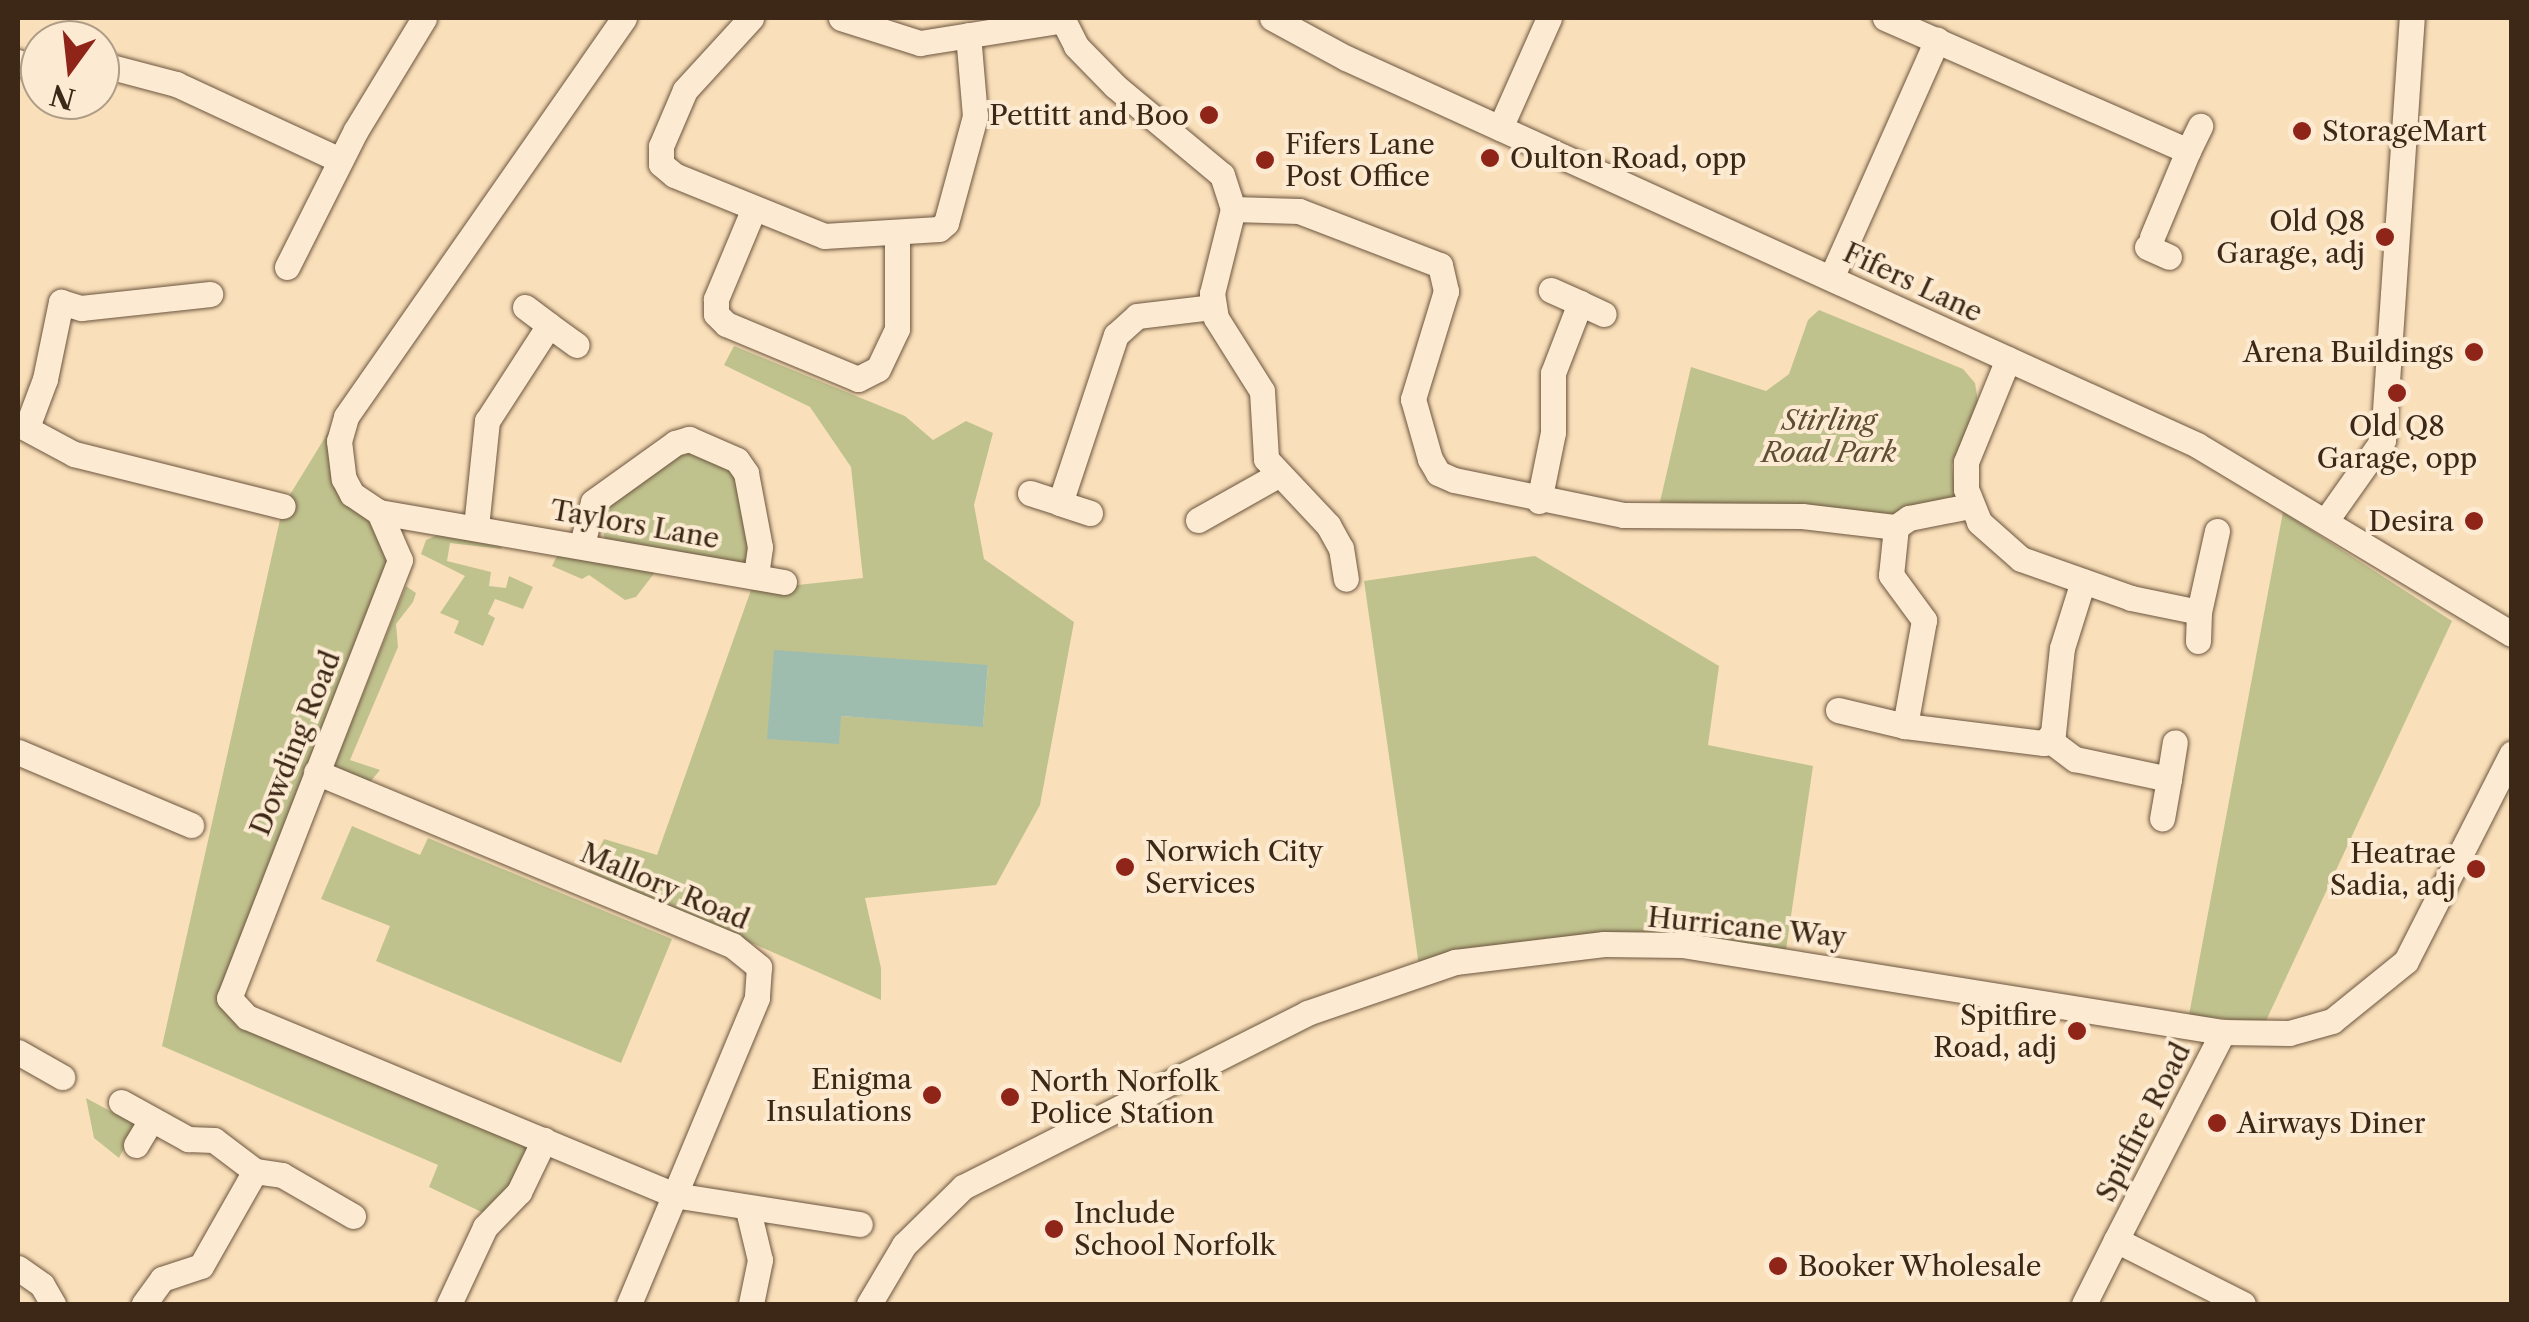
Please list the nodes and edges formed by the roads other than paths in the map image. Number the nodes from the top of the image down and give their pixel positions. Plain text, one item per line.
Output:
1 (424, 18) edge
2 (624, 18) edge
3 (750, 18) edge
4 (841, 18) edge
5 (1272, 18) edge
6 (1548, 18) edge
7 (1885, 18) edge
8 (2412, 18) edge
9 (1063, 19) edge
10 (892, 27) edge
11 (968, 35) junction
12 (1937, 40) junction
13 (120, 69) edge
14 (2200, 126) dead end
15 (1500, 128) junction
16 (2188, 151) junction
17 (340, 160) junction
18 (754, 208) junction
19 (1233, 209) junction
20 (897, 232) junction
21 (2156, 247) dead end
22 (287, 267) dead end
23 (1831, 278) junction
24 (198, 290) dead end
25 (1551, 290) dead end
26 (1580, 303) junction
27 (525, 307) dead end
28 (1214, 307) junction
29 (1604, 314) dead end
30 (549, 326) junction
31 (577, 345) dead end
32 (2008, 359) junction
33 (22, 425) edge
34 (1276, 476) junction
35 (1030, 492) dead end
36 (1540, 502) junction
37 (1060, 503) junction
38 (282, 506) dead end
39 (1970, 506) junction
40 (379, 512) junction
41 (1090, 513) dead end
42 (420, 518) junction
43 (2327, 519) junction
44 (1198, 520) dead end
45 (476, 527) junction
46 (1896, 527) junction
47 (2217, 532) dead end
48 (582, 544) junction
49 (400, 560) junction
50 (756, 577) junction
51 (1346, 579) dead end
52 (2083, 581) junction
53 (784, 582) dead end
54 (2198, 612) junction
55 (2512, 634) edge
56 (2198, 641) dead end
57 (1838, 710) dead end
58 (1904, 726) junction
59 (2048, 739) junction
60 (2175, 742) dead end
61 (18, 752) edge
62 (2512, 753) edge
63 (316, 772) junction
64 (2169, 779) junction
65 (2162, 818) dead end
66 (191, 825) dead end
67 (2223, 1032) junction
68 (32, 1054) edge
69 (62, 1077) dead end
70 (121, 1102) dead end
71 (151, 1120) junction
72 (544, 1140) junction
73 (136, 1146) dead end
74 (255, 1171) junction
75 (674, 1194) junction
76 (344, 1203) dead end
77 (748, 1210) junction
78 (860, 1224) dead end
79 (2116, 1240) junction
80 (18, 1268) edge
81 (53, 1304) edge
82 (144, 1304) edge
83 (448, 1304) edge
84 (629, 1304) edge
85 (751, 1304) edge
86 (869, 1304) edge
87 (2084, 1304) edge
88 (2243, 1304) edge

1 - 17 street
2 - 40 street
3 - 18 street
4 - 10 street
5 - 15 street, Fifers Lane
6 - 15 street
7 - 12 street
8 - 43 street
9 - 11 street
9 - 19 street
10 - 11 street
11 - 20 street
12 - 16 street
12 - 23 street
13 - 17 street
14 - 16 street
15 - 23 street, Fifers Lane
16 - 21 street
17 - 22 street
18 - 20 street
18 - 20 street
19 - 28 street
19 - 36 street
23 - 32 street, Fifers Lane
24 - 33 street
25 - 26 street
26 - 29 street
26 - 36 street
27 - 30 street
28 - 34 street
28 - 37 street
30 - 31 street
30 - 45 street
32 - 39 street
32 - 43 street, Fifers Lane
33 - 38 street
34 - 44 street
34 - 51 street
35 - 37 street
36 - 46 street
37 - 41 street
39 - 46 street
39 - 52 street
40 - 42 street, Taylors Lane
40 - 49 street
42 - 45 street, Taylors Lane
42 - 49 street, Dowding Road
43 - 55 street, Fifers Lane
45 - 48 street, Taylors Lane
46 - 58 street
47 - 54 street
48 - 50 street, Taylors Lane
48 - 50 street
49 - 63 street, Dowding Road
50 - 53 street, Taylors Lane
52 - 54 street
52 - 59 street
54 - 56 street
57 - 58 street
58 - 59 street
59 - 64 street
60 - 64 street
61 - 66 street
62 - 67 street, Hurricane Way
63 - 72 street, Dowding Road
63 - 75 street, Mallory Road
64 - 65 street
67 - 79 street, Spitfire Road
67 - 86 street, Hurricane Way
68 - 69 street
70 - 71 street
71 - 73 street
71 - 74 street
72 - 75 street, Dowding Road
72 - 83 street
74 - 76 street
74 - 82 street
75 - 77 street, Dowding Road
75 - 84 street, Mallory Road
77 - 78 street, Dowding Road
77 - 85 street
79 - 87 street, Spitfire Road
79 - 88 street
80 - 81 street

